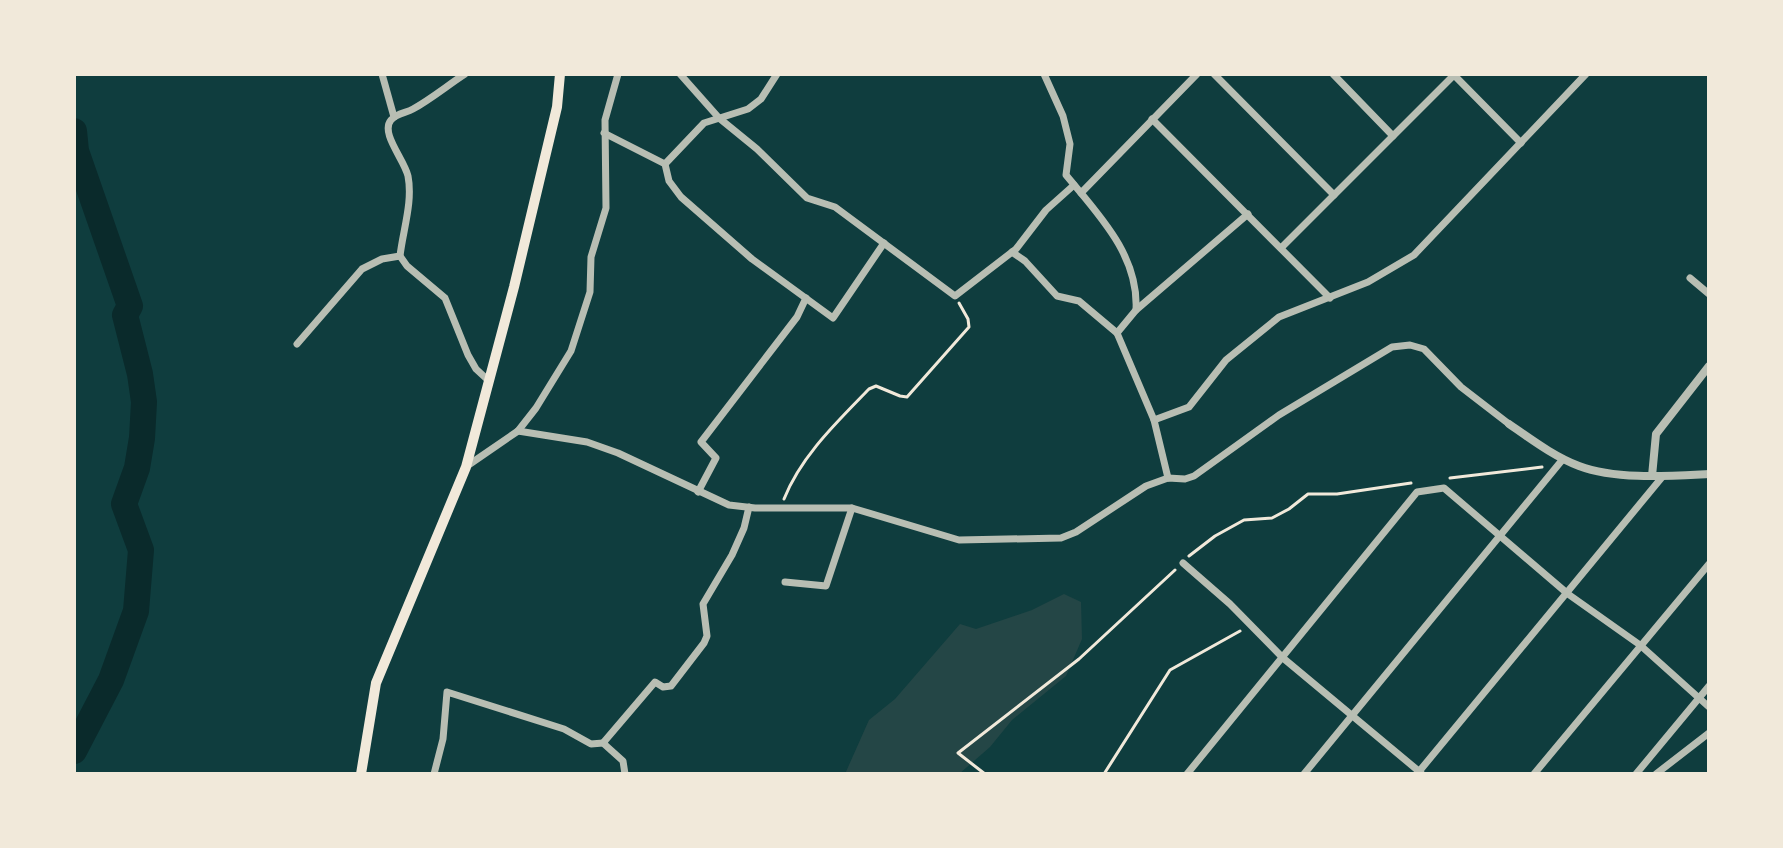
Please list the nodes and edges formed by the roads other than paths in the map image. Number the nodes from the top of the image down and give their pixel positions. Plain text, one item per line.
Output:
1 (382, 74) edge
2 (465, 74) edge
3 (560, 74) edge
4 (618, 74) edge
5 (680, 74) edge
6 (777, 74) edge
7 (1044, 74) edge
8 (1197, 74) edge
9 (1214, 74) edge
10 (1333, 74) edge
11 (1454, 74) edge
12 (1586, 74) edge
13 (394, 117) junction
14 (719, 118) junction
15 (1152, 119) junction
16 (604, 133) junction
17 (1393, 136) junction
18 (1521, 143) junction
19 (665, 164) junction
20 (1074, 185) junction
21 (1081, 193) junction
22 (1334, 195) junction
23 (1248, 214) junction
24 (884, 243) junction
25 (1281, 248) junction
26 (1012, 252) junction
27 (400, 256) junction
28 (1690, 278) dead end
29 (1709, 294) edge
30 (806, 298) junction
31 (1330, 298) junction
32 (1136, 310) junction
33 (1117, 333) junction
34 (297, 344) dead end
35 (1709, 366) edge
36 (489, 381) junction
37 (1154, 420) junction
38 (1509, 424) joint
39 (518, 431) junction
40 (1560, 462) junction
41 (466, 467) junction
42 (1709, 474) edge
43 (1652, 476) junction
44 (1663, 476) junction
45 (1168, 478) junction
46 (698, 492) junction
47 (749, 507) junction
48 (852, 508) junction
49 (1500, 535) junction
50 (1183, 563) road end
51 (1709, 564) edge
52 (785, 582) dead end
53 (1568, 594) junction
54 (1640, 645) junction
55 (1283, 658) junction
56 (1709, 686) edge
57 (1698, 700) junction
58 (1709, 707) edge
59 (1352, 716) junction
60 (1709, 733) edge
61 (603, 743) junction
62 (1420, 773) edge
63 (361, 774) edge
64 (434, 774) edge
65 (625, 774) edge
66 (1187, 774) edge
67 (1304, 774) edge
68 (1534, 774) edge
69 (1636, 774) edge
70 (1656, 774) edge

1 - 13 street
2 - 13 street
3 - 36 main road
4 - 16 street
5 - 14 street
6 - 14 street
7 - 20 street
8 - 15 street
9 - 22 street
10 - 17 street
11 - 17 street
11 - 18 street
12 - 18 street
13 - 27 street
14 - 19 street
14 - 24 street
15 - 21 street
15 - 23 street
16 - 19 street
16 - 39 street
17 - 22 street
18 - 31 street
19 - 30 street
20 - 21 street
20 - 26 street
21 - 32 street
22 - 25 street
23 - 25 street
23 - 32 street
24 - 26 street
24 - 30 street
25 - 31 street
26 - 33 street
27 - 34 street
27 - 36 street
28 - 29 street
30 - 46 street
31 - 37 street
32 - 33 street
33 - 37 street
35 - 43 street
36 - 41 main road
37 - 45 street
38 - 40 street
38 - 45 street
39 - 41 street
39 - 46 street
40 - 43 street
40 - 49 street
41 - 63 main road
42 - 44 street
43 - 44 street
44 - 53 street
45 - 48 street
46 - 47 street
47 - 48 street
47 - 61 street
48 - 52 street
49 - 53 street
49 - 55 street
49 - 59 street
50 - 55 street
51 - 54 street
53 - 54 street
53 - 62 street
54 - 57 street
54 - 68 street
55 - 59 street
55 - 66 street
56 - 57 street
57 - 58 street
57 - 69 street
59 - 62 street
59 - 67 street
60 - 70 street
61 - 64 street
61 - 65 street

